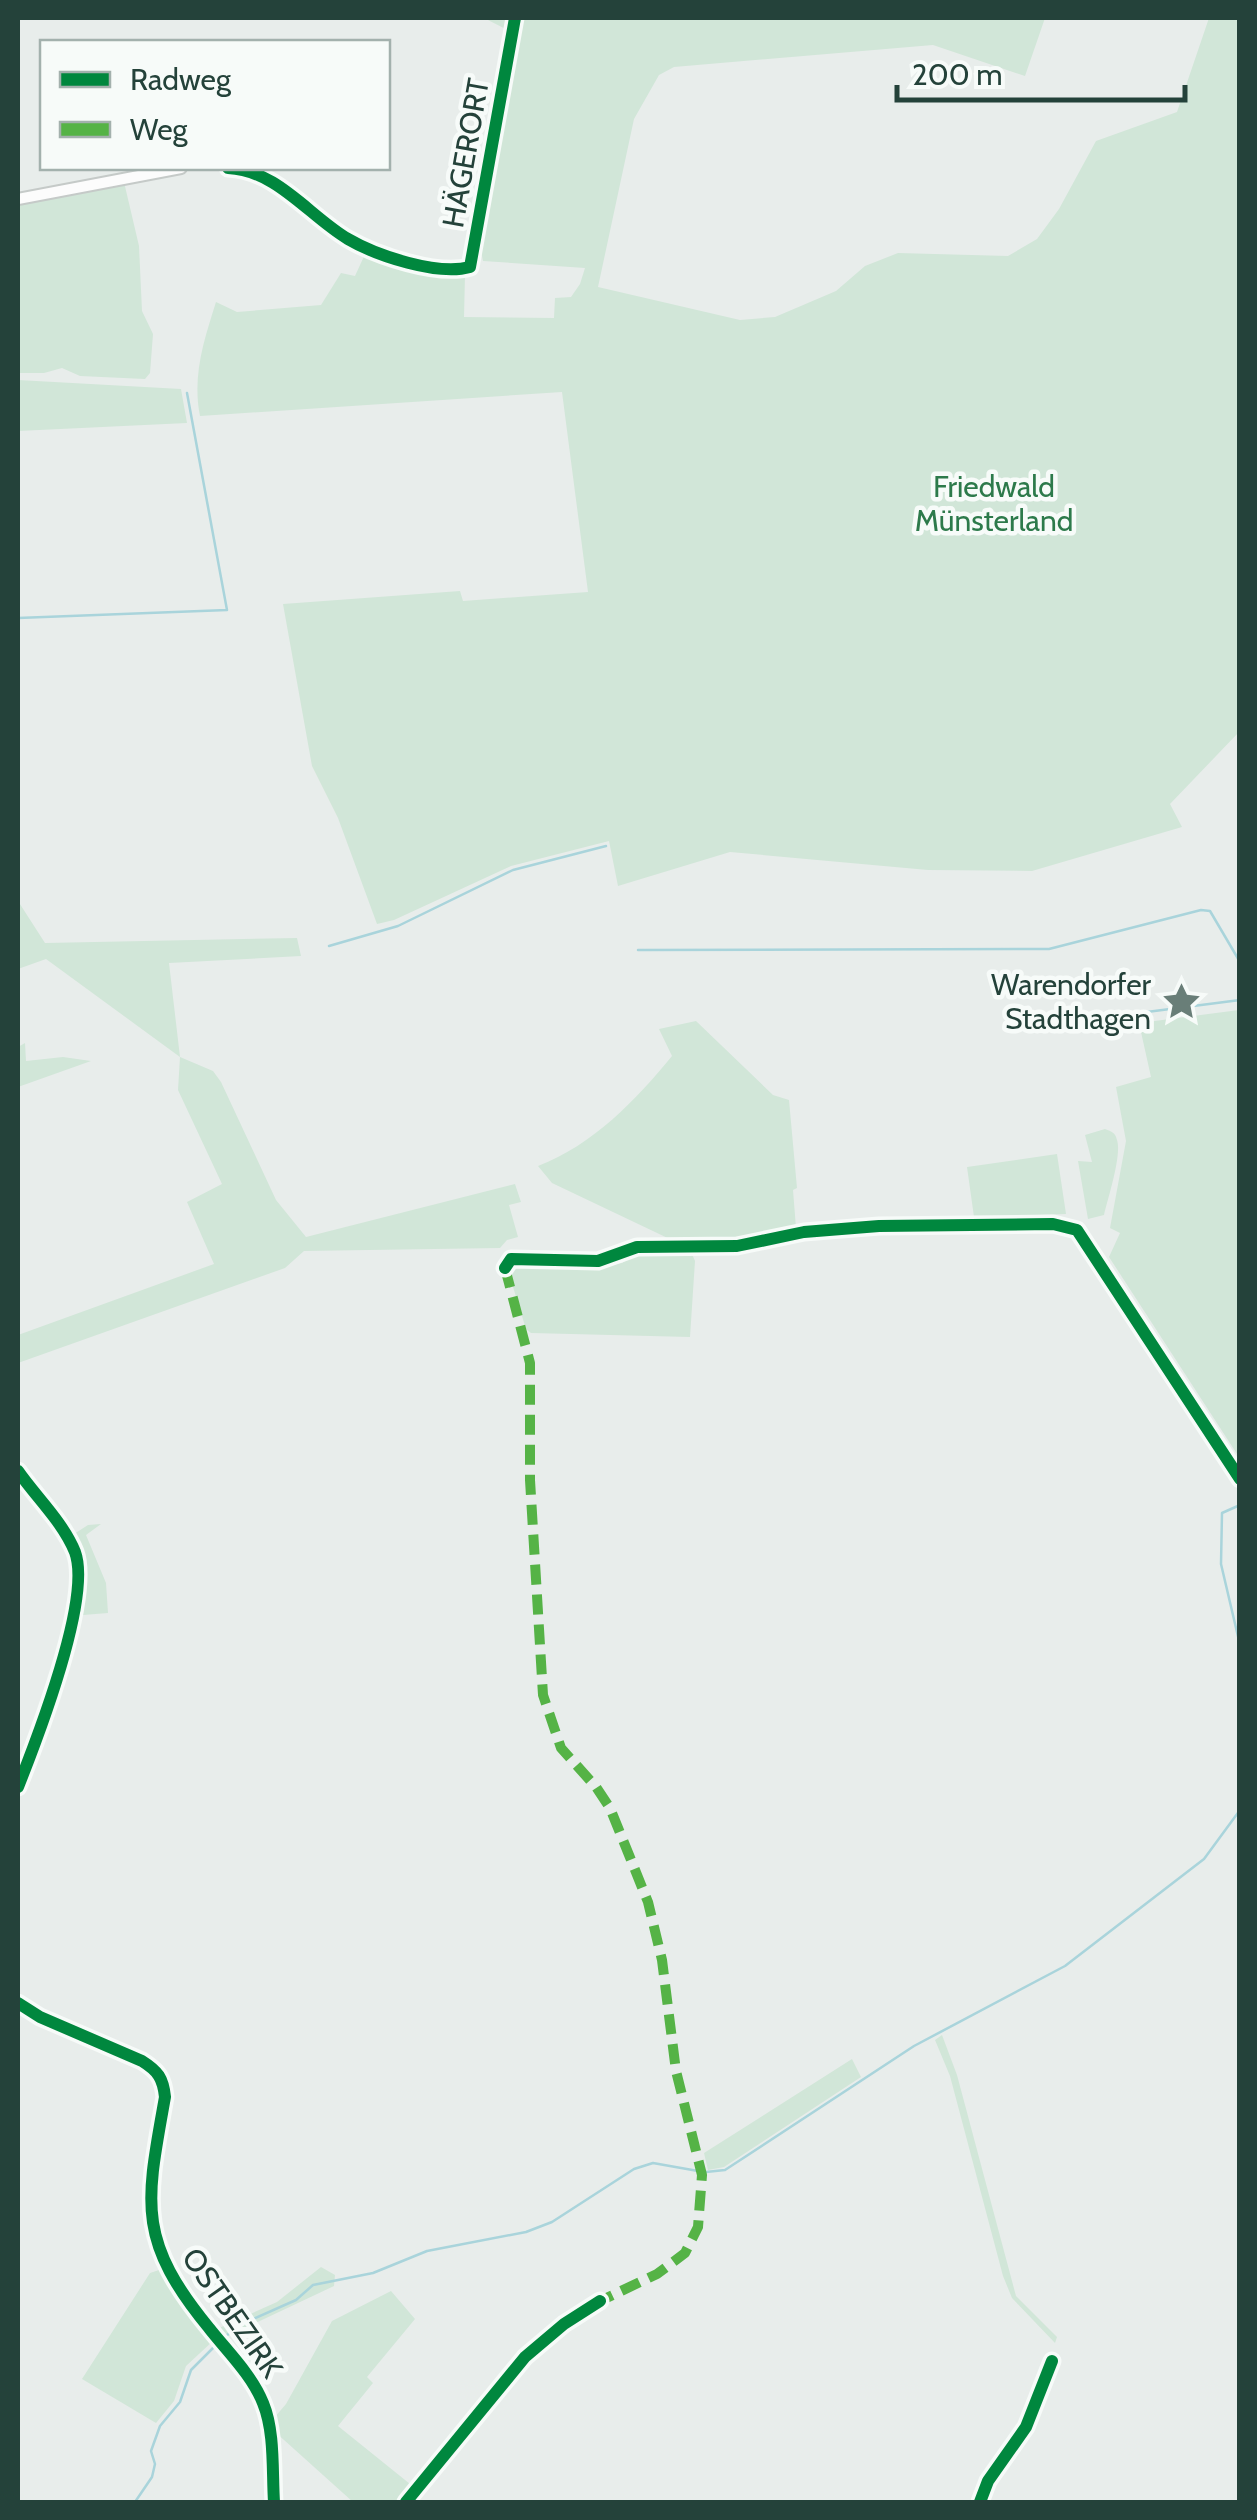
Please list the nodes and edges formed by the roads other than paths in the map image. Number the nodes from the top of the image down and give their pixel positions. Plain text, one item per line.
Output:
1 (515, 18) edge
2 (171, 170) edge
3 (236, 170) edge
4 (18, 199) edge
5 (504, 1268) dead end
6 (18, 1470) edge
7 (1240, 1479) edge
8 (18, 1787) edge
9 (18, 2003) edge
10 (600, 2301) dead end
11 (1052, 2360) dead end
12 (274, 2502) edge
13 (406, 2502) edge
14 (980, 2502) edge

1 - 3 street, HÄGERORT
2 - 4 street
5 - 7 street
6 - 8 street
9 - 12 street, OSTBEZIRK
10 - 13 street
11 - 14 street

